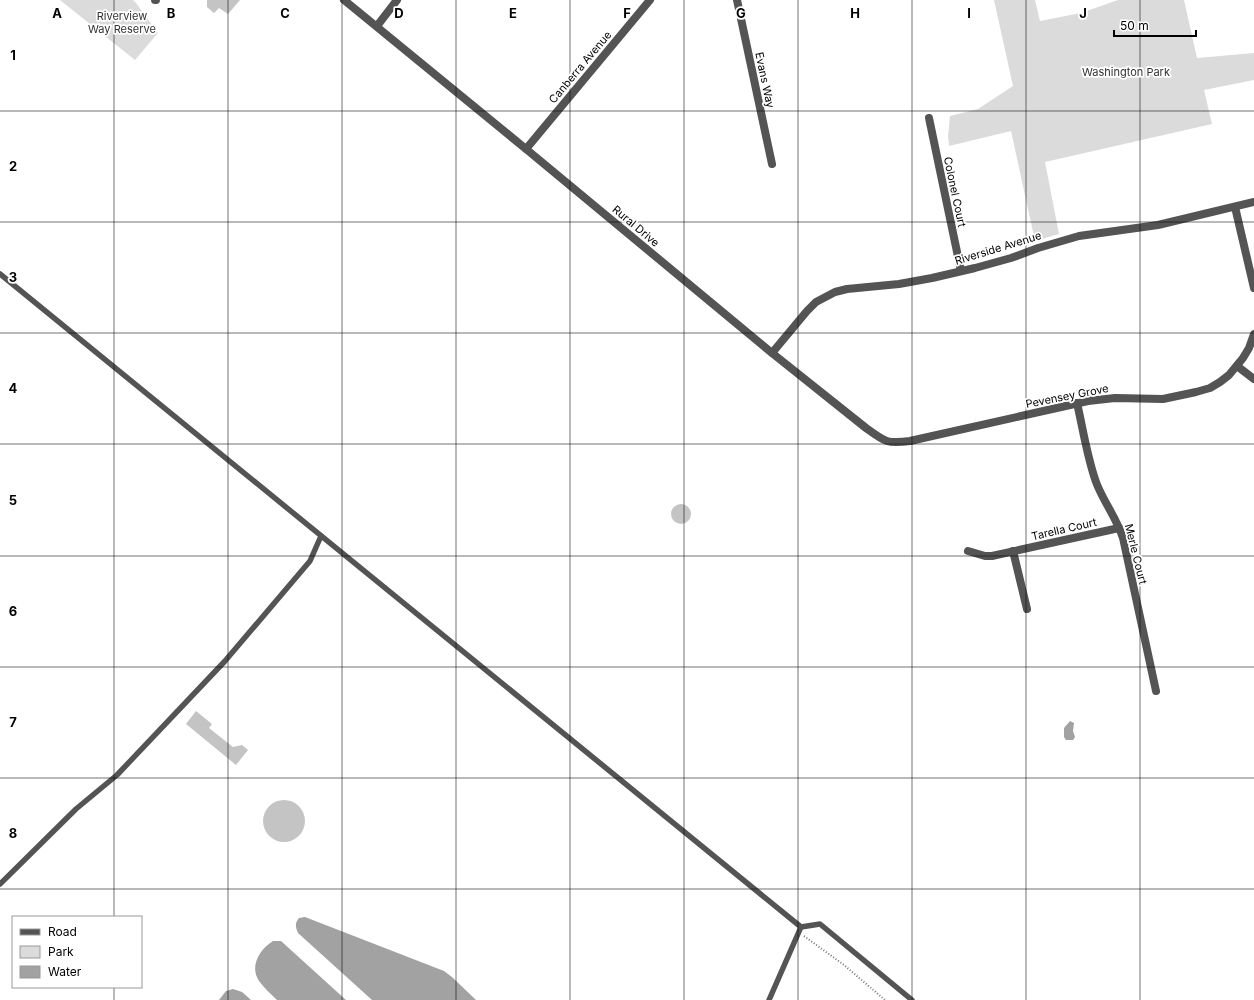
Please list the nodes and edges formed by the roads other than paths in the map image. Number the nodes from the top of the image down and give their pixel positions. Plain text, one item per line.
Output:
1 (344, 0) edge
2 (397, 0) edge
3 (650, 0) edge
4 (736, 0) edge
5 (377, 26) junction
6 (929, 118) dead end
7 (526, 148) junction
8 (772, 164) dead end
9 (1254, 202) edge
10 (1235, 207) junction
11 (961, 271) junction
12 (0, 274) edge
13 (1254, 288) edge
14 (1254, 334) edge
15 (772, 353) junction
16 (1237, 366) junction
17 (1254, 379) edge
18 (1077, 403) junction
19 (882, 440) joint
20 (1119, 528) junction
21 (321, 536) junction
22 (968, 551) dead end
23 (1013, 551) junction
24 (1027, 609) dead end
25 (1156, 691) dead end
26 (0, 884) edge
27 (799, 930) junction
28 (769, 1000) edge
29 (912, 1000) edge

1 - 5 street, Rural Drive
2 - 5 street
3 - 7 street, Canberra Avenue
4 - 8 street, Evans Way
5 - 7 street, Rural Drive
6 - 11 street, Colonel Court
7 - 15 street, Rural Drive
9 - 10 street, Riverside Avenue
10 - 11 street, Riverside Avenue
10 - 13 street
11 - 15 street, Riverside Avenue
12 - 21 lane
14 - 16 street, Pevensey Grove
15 - 19 street, Rural Drive
16 - 17 street
16 - 18 street, Pevensey Grove
18 - 19 street, Pevensey Grove
18 - 20 street, Merle Court
20 - 23 street, Tarella Court
20 - 25 street, Merle Court
21 - 26 lane
21 - 27 lane
22 - 23 street, Tarella Court
23 - 24 street
27 - 28 lane
27 - 29 lane

